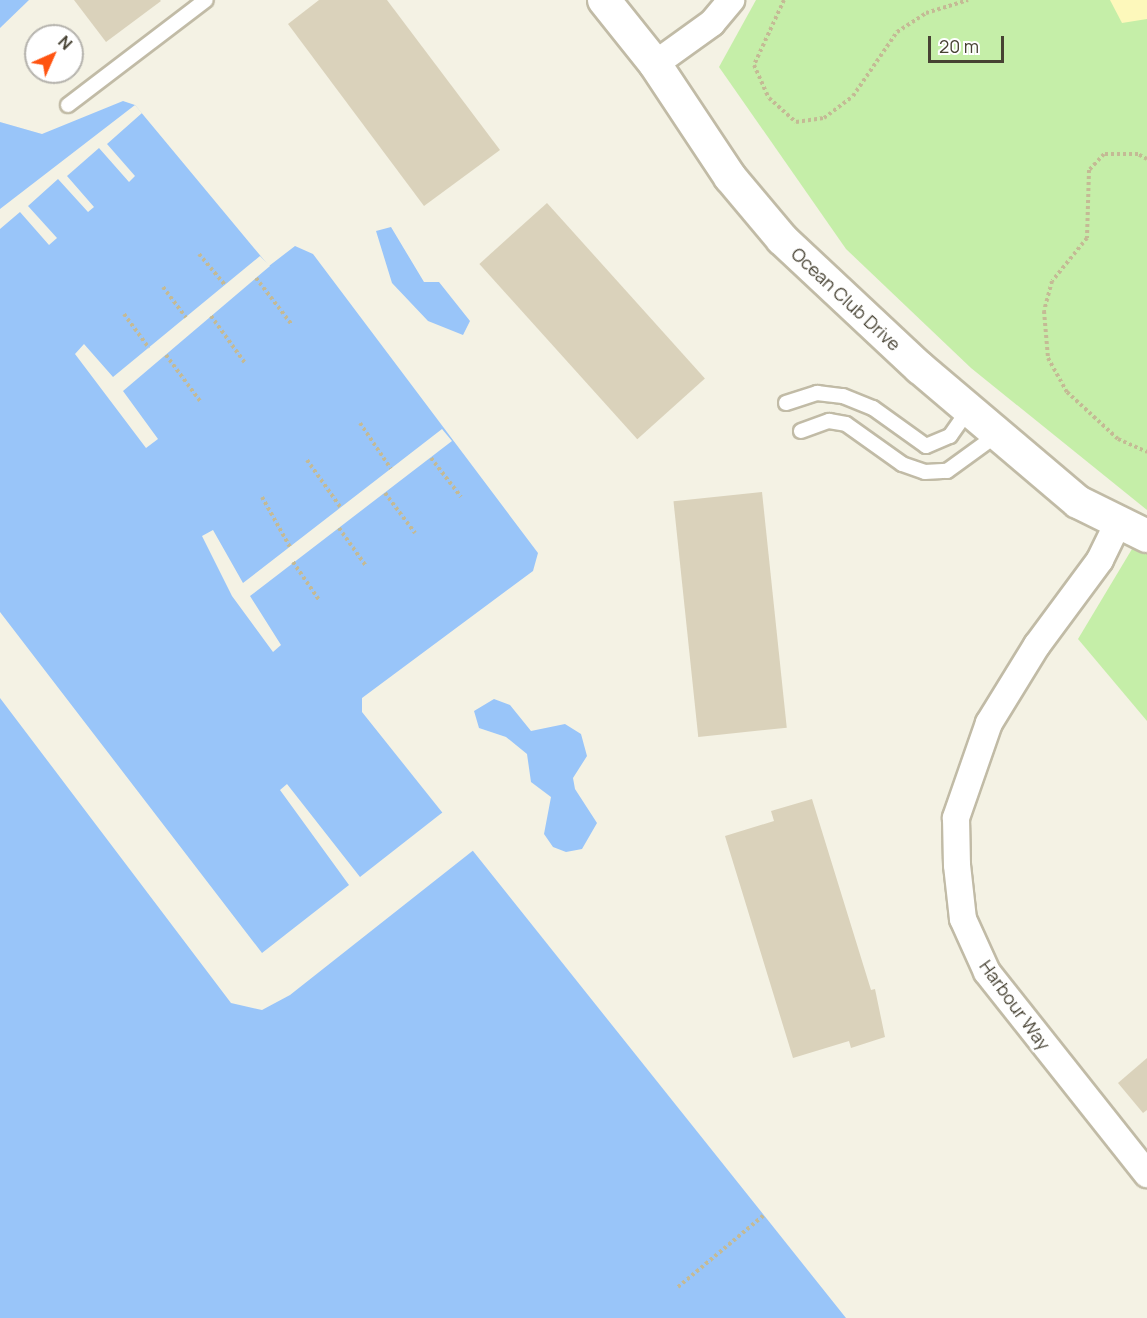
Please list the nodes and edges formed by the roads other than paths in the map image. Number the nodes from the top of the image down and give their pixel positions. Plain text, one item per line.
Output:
1 (206, 0) edge
2 (604, 0) edge
3 (732, 0) edge
4 (655, 64) junction
5 (68, 105) dead end
6 (786, 403) dead end
7 (969, 410) junction
8 (801, 431) dead end
9 (998, 434) junction
10 (1117, 525) junction
11 (1147, 536) edge
12 (1147, 1174) edge

1 - 5 lane
2 - 4 street, Ocean Club Drive
3 - 4 street
4 - 7 street, Ocean Club Drive
6 - 7 lane
7 - 9 street, Ocean Club Drive
8 - 9 lane
9 - 10 street, Ocean Club Drive
10 - 11 street, Ocean Club Drive
10 - 12 street, Harbour Way

